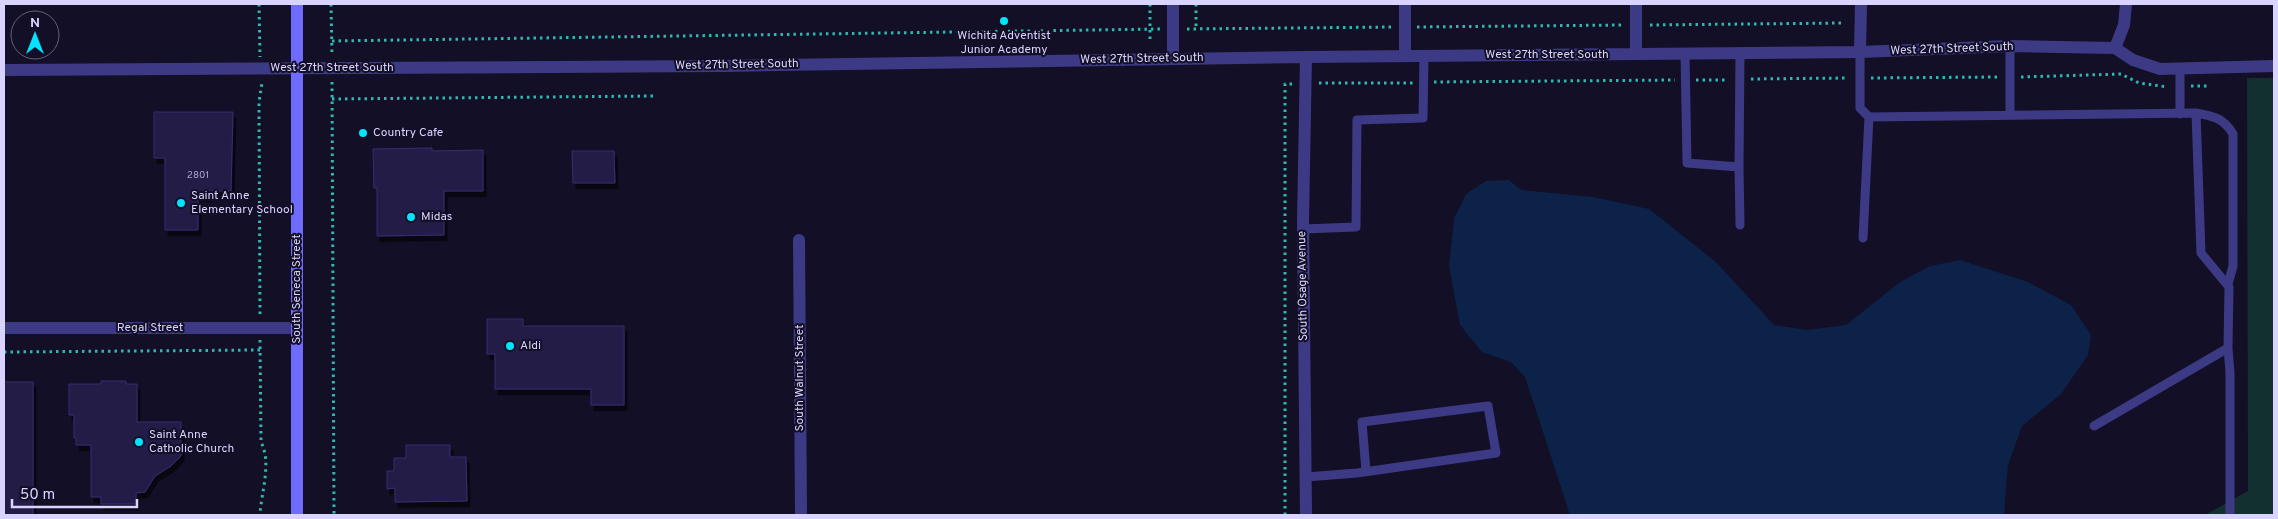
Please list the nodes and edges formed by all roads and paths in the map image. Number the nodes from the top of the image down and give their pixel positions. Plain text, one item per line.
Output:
1 (259, 4) edge
2 (297, 4) edge
3 (331, 4) edge
4 (1150, 4) edge
5 (1173, 4) edge
6 (1196, 4) edge
7 (1405, 4) edge
8 (1636, 4) edge
9 (1861, 4) edge
10 (2126, 4) edge
11 (1844, 23) dead end
12 (1636, 25) junction
13 (1405, 27) junction
14 (1150, 29) junction
15 (1173, 29) junction
16 (1196, 29) junction
17 (332, 41) junction
18 (1150, 41) dead end
19 (2010, 46) junction
20 (2115, 48) junction
21 (1860, 52) junction
22 (1636, 54) junction
23 (1684, 54) junction
24 (1740, 54) junction
25 (1405, 56) junction
26 (1424, 56) junction
27 (1306, 57) junction
28 (1173, 59) junction
29 (2274, 66) edge
30 (298, 68) junction
31 (332, 68) junction
32 (2180, 68) junction
33 (261, 69) junction
34 (4, 70) edge
35 (2010, 77) junction
36 (1860, 78) junction
37 (1740, 79) junction
38 (1685, 80) junction
39 (1423, 82) junction
40 (1306, 84) junction
41 (2180, 86) junction
42 (2209, 86) dead end
43 (653, 96) dead end
44 (332, 99) junction
45 (2196, 113) junction
46 (2180, 114) junction
47 (2010, 115) junction
48 (1868, 117) junction
49 (1739, 167) junction
50 (1740, 225) dead end
51 (1303, 229) junction
52 (1863, 238) dead end
53 (799, 240) dead end
54 (2228, 284) junction
55 (4, 328) edge
56 (260, 328) junction
57 (297, 328) junction
58 (2228, 348) junction
59 (260, 350) junction
60 (4, 352) edge
61 (2094, 426) dead end
62 (1366, 471) junction
63 (1306, 477) junction
64 (260, 515) edge
65 (297, 515) edge
66 (334, 515) edge
67 (801, 515) edge
68 (1285, 515) edge
69 (1306, 515) edge
70 (2230, 515) edge

1 - 33 path
2 - 30 street, South Seneca Street
3 - 17 path
4 - 14 path
5 - 15 street
6 - 16 path
7 - 13 street
8 - 12 street
9 - 21 street
10 - 20 street
11 - 12 path
12 - 13 path
12 - 22 street
13 - 16 path
13 - 25 street
14 - 15 path
14 - 17 path
14 - 18 path
15 - 16 path
15 - 28 street
17 - 31 path
19 - 20 street, West 27th Street South
19 - 21 street, West 27th Street South
19 - 35 lane
20 - 32 street
21 - 24 street, West 27th Street South
21 - 36 lane
22 - 23 street, West 27th Street South
22 - 26 street, West 27th Street South
23 - 24 street, West 27th Street South
23 - 38 lane
24 - 37 lane
25 - 26 street, West 27th Street South
25 - 27 street, West 27th Street South
26 - 39 lane
27 - 28 street, West 27th Street South
27 - 40 street, South Osage Avenue
28 - 31 street, West 27th Street South
29 - 32 street
30 - 31 street, West 27th Street South
30 - 33 street, West 27th Street South
30 - 57 street, South Seneca Street
31 - 44 path
32 - 41 lane
33 - 34 street, West 27th Street South
33 - 56 path
35 - 36 path
35 - 41 path
35 - 47 lane
36 - 37 path
36 - 48 lane
37 - 38 path
37 - 49 lane
38 - 39 path
38 - 49 lane
39 - 40 path
39 - 51 lane
40 - 51 street, South Osage Avenue
40 - 68 path
41 - 42 path
41 - 46 lane
43 - 44 path
44 - 66 path
45 - 46 lane
45 - 54 lane
45 - 54 lane
46 - 47 lane
47 - 48 lane
48 - 52 lane
49 - 50 lane
51 - 63 street, South Osage Avenue
53 - 67 street, South Walnut Street
54 - 58 lane
55 - 56 street, Regal Street
56 - 57 street, Regal Street
56 - 59 path
57 - 65 street, South Seneca Street
58 - 61 lane
58 - 70 lane
59 - 60 path
59 - 64 path
62 - 62 lane
62 - 63 lane
63 - 69 street, South Osage Avenue

